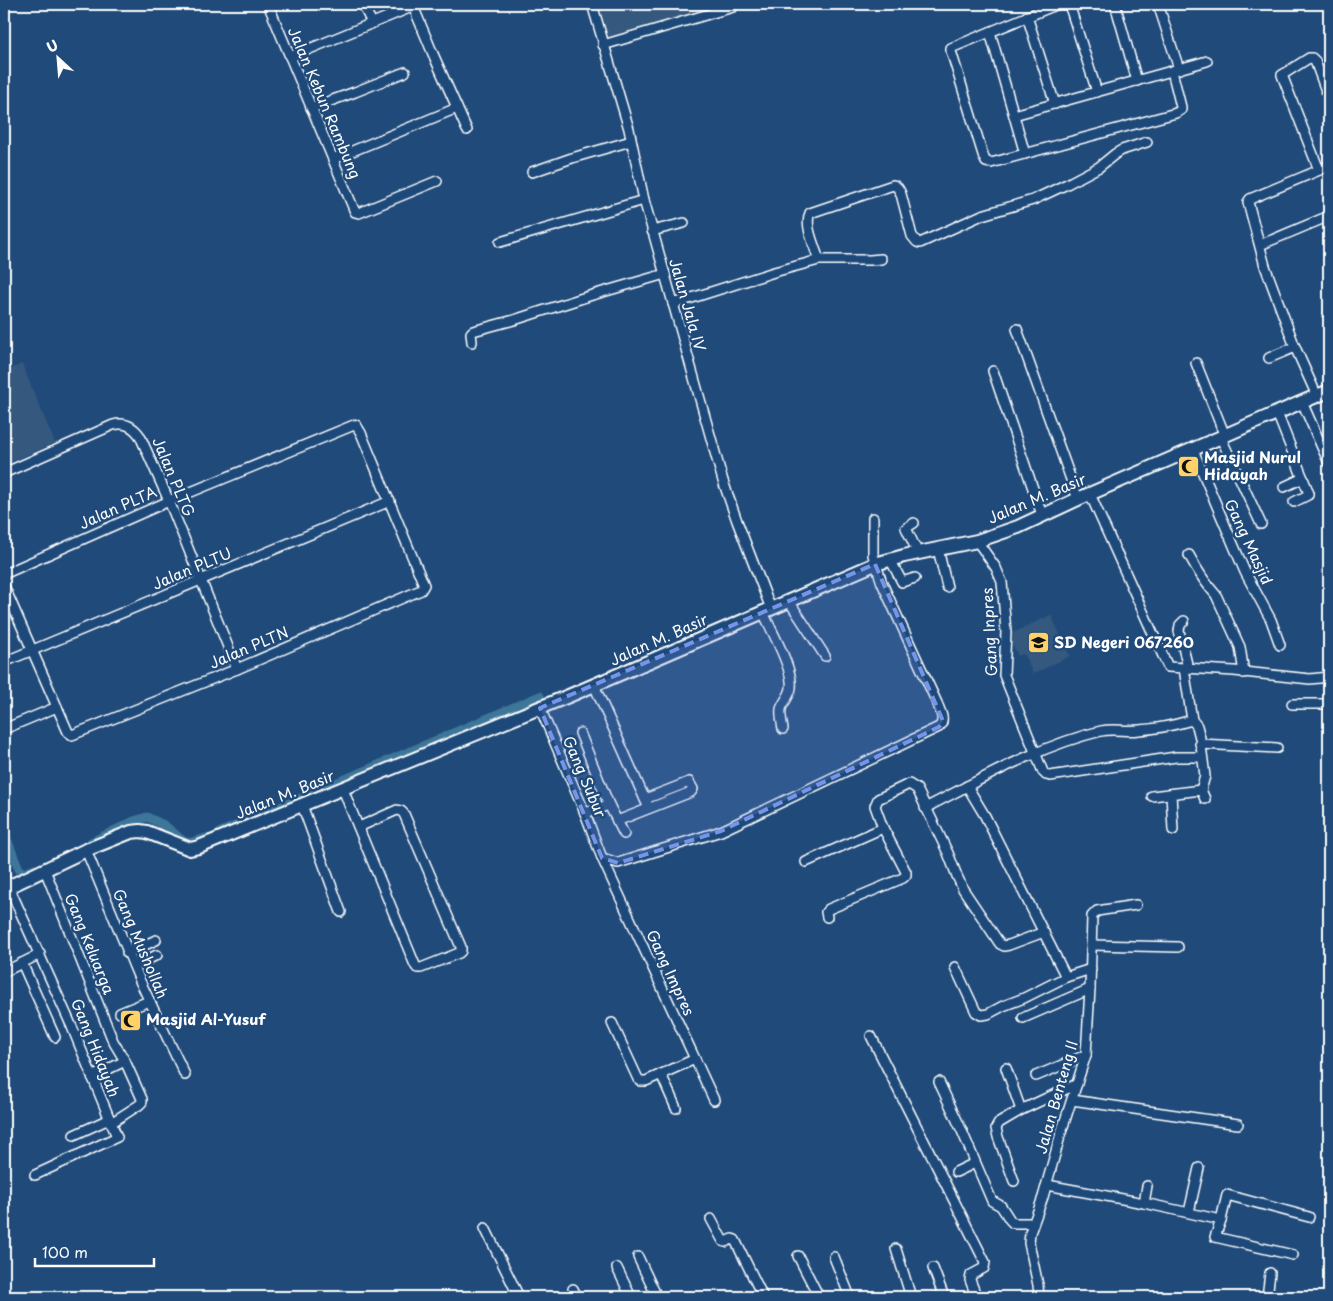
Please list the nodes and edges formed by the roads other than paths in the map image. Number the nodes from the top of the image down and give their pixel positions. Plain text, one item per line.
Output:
1 (268, 4) edge
2 (592, 4) edge
3 (1058, 4) edge
4 (1069, 4) edge
5 (1115, 4) edge
6 (1158, 4) edge
7 (416, 5) edge
8 (364, 6) dead end
9 (733, 7) dead end
10 (1027, 16) junction
11 (372, 23) junction
12 (990, 32) junction
13 (603, 45) junction
14 (290, 57) junction
15 (1207, 61) dead end
16 (1175, 70) junction
17 (404, 72) dead end
18 (1137, 81) junction
19 (1097, 92) junction
20 (1329, 98) edge
21 (1055, 104) junction
22 (311, 108) junction
23 (457, 108) junction
24 (1014, 115) junction
25 (467, 130) dead end
26 (631, 141) junction
27 (1147, 142) dead end
28 (1026, 154) junction
29 (333, 159) junction
30 (1329, 166) edge
31 (1319, 170) junction
32 (532, 172) dead end
33 (437, 181) dead end
34 (644, 200) junction
35 (1329, 216) edge
36 (684, 223) dead end
37 (652, 231) junction
38 (500, 242) dead end
39 (1260, 245) junction
40 (881, 259) dead end
41 (819, 260) junction
42 (665, 274) junction
43 (673, 304) junction
44 (1017, 330) dead end
45 (472, 342) dead end
46 (1295, 348) junction
47 (1269, 358) dead end
48 (1196, 363) dead end
49 (993, 371) dead end
50 (1323, 394) edge
51 (1302, 402) junction
52 (1277, 412) junction
53 (356, 426) joint
54 (1223, 437) junction
55 (1193, 450) junction
56 (1329, 463) edge
57 (4, 473) edge
58 (1303, 478) junction
59 (1284, 487) dead end
60 (1090, 494) junction
61 (1078, 499) junction
62 (169, 501) junction
63 (390, 501) junction
64 (1294, 502) dead end
65 (1042, 515) junction
66 (873, 518) dead end
67 (914, 523) dead end
68 (1261, 524) dead end
69 (977, 541) junction
70 (938, 550) junction
71 (918, 553) junction
72 (1189, 555) dead end
73 (890, 559) junction
74 (875, 564) junction
75 (4, 574) edge
76 (915, 578) dead end
77 (200, 581) junction
78 (4, 586) edge
79 (947, 587) dead end
80 (789, 601) junction
81 (767, 610) junction
82 (1184, 621) dead end
83 (1280, 645) dead end
84 (31, 651) junction
85 (825, 656) dead end
86 (4, 662) edge
87 (1186, 668) junction
88 (237, 669) junction
89 (1244, 673) junction
90 (1329, 677) edge
91 (594, 685) junction
92 (1292, 704) dead end
93 (1329, 704) edge
94 (57, 707) junction
95 (540, 708) junction
96 (1192, 720) junction
97 (4, 729) edge
98 (783, 729) dead end
99 (580, 733) dead end
100 (1200, 744) junction
101 (1276, 748) dead end
102 (1035, 752) junction
103 (1202, 757) junction
104 (967, 786) junction
105 (344, 789) junction
106 (1201, 790) junction
107 (1171, 794) junction
108 (1152, 796) dead end
109 (645, 799) junction
110 (1206, 799) dead end
111 (302, 805) junction
112 (610, 805) junction
113 (925, 808) junction
114 (649, 809) junction
115 (585, 813) junction
116 (617, 821) junction
117 (359, 827) junction
118 (883, 828) junction
119 (1173, 830) dead end
120 (624, 834) dead end
121 (86, 850) junction
122 (602, 858) junction
123 (806, 862) dead end
124 (45, 870) junction
125 (6, 884) edge
126 (1136, 905) dead end
127 (341, 912) dead end
128 (827, 917) dead end
129 (1044, 932) junction
130 (156, 940) dead end
131 (1092, 945) junction
132 (1178, 947) dead end
133 (128, 953) junction
134 (40, 954) junction
135 (157, 955) dead end
136 (22, 963) junction
137 (134, 966) junction
138 (955, 967) dead end
139 (1091, 969) junction
140 (4, 972) edge
141 (1066, 977) junction
142 (1090, 989) junction
143 (149, 1000) junction
144 (120, 1013) dead end
145 (1023, 1018) dead end
146 (612, 1023) dead end
147 (871, 1036) dead end
148 (55, 1037) dead end
149 (1086, 1055) junction
150 (695, 1058) junction
151 (125, 1061) junction
152 (1006, 1068) dead end
153 (662, 1074) junction
154 (185, 1075) dead end
155 (1036, 1076) dead end
156 (92, 1078) junction
157 (939, 1082) dead end
158 (1077, 1084) junction
159 (714, 1100) dead end
160 (1072, 1100) junction
161 (676, 1108) dead end
162 (1021, 1110) junction
163 (110, 1121) junction
164 (1238, 1124) dead end
165 (74, 1135) dead end
166 (974, 1163) junction
167 (1199, 1168) dead end
168 (956, 1172) dead end
169 (35, 1176) dead end
170 (1014, 1181) dead end
171 (1049, 1185) junction
172 (1147, 1186) dead end
173 (1144, 1203) junction
174 (1189, 1212) junction
175 (1309, 1217) dead end
176 (711, 1219) dead end
177 (1220, 1220) junction
178 (1033, 1223) junction
179 (485, 1228) dead end
180 (896, 1249) dead end
181 (1293, 1254) dead end
182 (798, 1256) dead end
183 (638, 1257) dead end
184 (834, 1257) dead end
185 (616, 1268) dead end
186 (933, 1268) dead end
187 (1270, 1273) dead end
188 (519, 1297) edge
189 (631, 1297) edge
190 (657, 1297) edge
191 (763, 1297) edge
192 (819, 1297) edge
193 (850, 1297) edge
194 (911, 1297) edge
195 (944, 1297) edge
196 (966, 1297) edge
197 (1039, 1297) edge
198 (1267, 1297) edge

1 - 14 street, Jalan Kebun Rambung
2 - 13 street, Jalan Jala IV
3 - 10 street
4 - 19 street
5 - 18 street
6 - 16 street
7 - 11 street
7 - 23 street
8 - 11 street
9 - 13 street
10 - 12 street
10 - 21 street
11 - 14 street
12 - 24 street
12 - 28 street
13 - 26 street, Jalan Jala IV
14 - 22 street, Jalan Kebun Rambung
15 - 16 street
16 - 18 street
16 - 28 street
17 - 22 street
18 - 19 street
19 - 21 street
20 - 31 street
21 - 24 street
22 - 29 street, Jalan Kebun Rambung
23 - 25 street
23 - 29 street
24 - 28 street
26 - 32 street
26 - 34 street, Jalan Jala IV
27 - 41 street
29 - 33 street, Jalan Kebun Rambung
30 - 31 street
31 - 39 street
34 - 37 street, Jalan Jala IV
34 - 38 street
35 - 39 street
36 - 37 street
37 - 42 street, Jalan Jala IV
39 - 46 street
40 - 41 street
41 - 43 street
42 - 43 street, Jalan Jala IV
42 - 45 street
43 - 81 street, Jalan Jala IV
44 - 61 street
46 - 47 street
46 - 50 street
48 - 54 street
49 - 65 street
50 - 51 main road, Jalan M. Basir
51 - 52 main road, Jalan M. Basir
51 - 56 street
52 - 54 main road, Jalan M. Basir
52 - 58 street
53 - 62 street, Jalan PLTA
53 - 63 street, Jalan PLTN
54 - 55 main road, Jalan M. Basir
54 - 68 street
55 - 60 main road, Jalan M. Basir
55 - 83 street, Gang Masjid
57 - 62 street, Jalan PLTG
58 - 59 street
58 - 64 street
60 - 61 main road, Jalan M. Basir
60 - 87 street
61 - 65 main road, Jalan M. Basir
62 - 75 street, Jalan PLTA
62 - 77 street, Jalan PLTG
63 - 77 street, Jalan PLTU
63 - 88 street, Jalan PLTN
65 - 69 main road, Jalan M. Basir
66 - 74 street
67 - 71 street
69 - 70 main road, Jalan M. Basir
69 - 102 street, Gang Inpres
70 - 71 main road, Jalan M. Basir
70 - 79 street
71 - 73 main road, Jalan M. Basir
72 - 89 street
73 - 74 main road, Jalan M. Basir
73 - 76 street
74 - 80 main road, Jalan M. Basir
74 - 122 street
77 - 84 street, Jalan PLTU
77 - 88 street, Jalan PLTG
78 - 84 street, Jalan PLTN
80 - 81 main road, Jalan M. Basir
80 - 85 street
81 - 91 main road, Jalan M. Basir
81 - 98 street, Jalan Jala IV
82 - 87 street
84 - 86 street, Jalan PLTU
84 - 94 street, Jalan PLTN
87 - 89 street
87 - 96 street
88 - 94 street, Jalan PLTN
89 - 90 street
91 - 95 main road, Jalan M. Basir
91 - 109 street
92 - 93 street
94 - 97 street
95 - 105 main road, Jalan M. Basir
95 - 115 street, Gang Subur
96 - 100 street
96 - 102 street
99 - 112 street
100 - 101 street
100 - 103 street
102 - 103 street, Gang Inpres
102 - 104 street
103 - 106 street
104 - 113 street
104 - 129 street
105 - 111 main road, Jalan M. Basir
105 - 117 street
106 - 107 street
106 - 110 street
107 - 108 street
107 - 119 street
109 - 114 street
109 - 114 street
111 - 121 main road, Jalan M. Basir
111 - 127 street
112 - 115 street
112 - 116 street
113 - 118 street
113 - 129 street
114 - 116 street
115 - 122 street, Gang Subur
116 - 120 street
117 - 117 street
118 - 123 street
118 - 128 street
121 - 124 main road, Jalan M. Basir
121 - 133 street, Gang Mushollah
122 - 150 street, Gang Impres
124 - 125 main road, Jalan M. Basir
124 - 151 street, Gang Keluarga
125 - 134 street, Gang Hidayah
126 - 131 street, Jalan Benteng II
129 - 141 street
130 - 133 street
131 - 132 street
131 - 139 street, Jalan Benteng II
133 - 137 street, Gang Mushollah
134 - 136 street
134 - 156 street, Gang Hidayah
135 - 137 street
136 - 140 street
136 - 148 street
137 - 143 street, Gang Mushollah
138 - 141 street
139 - 141 street
139 - 142 street, Jalan Benteng II
142 - 145 street
142 - 149 street, Jalan Benteng II
143 - 144 street
143 - 154 street, Gang Mushollah
146 - 153 street
147 - 196 street
149 - 155 street
149 - 158 street, Jalan Benteng II
150 - 153 street
150 - 159 street, Gang Impres
151 - 156 street
151 - 163 street, Gang Keluarga
152 - 162 street
153 - 161 street
156 - 163 street, Gang Hidayah
157 - 166 street
158 - 160 street, Jalan Benteng II
158 - 162 street
160 - 164 street
160 - 171 street, Jalan Benteng II
162 - 170 street
163 - 165 street
163 - 169 street
166 - 168 street
166 - 178 street
167 - 174 street
171 - 173 street
171 - 178 street, Jalan Benteng II
172 - 173 street
173 - 174 street
174 - 177 street
175 - 177 street
176 - 191 street
177 - 181 street
178 - 197 street, Jalan Benteng II
179 - 188 street
180 - 194 street
182 - 192 street
183 - 190 street
184 - 193 street
185 - 189 street
186 - 195 street
187 - 198 street

